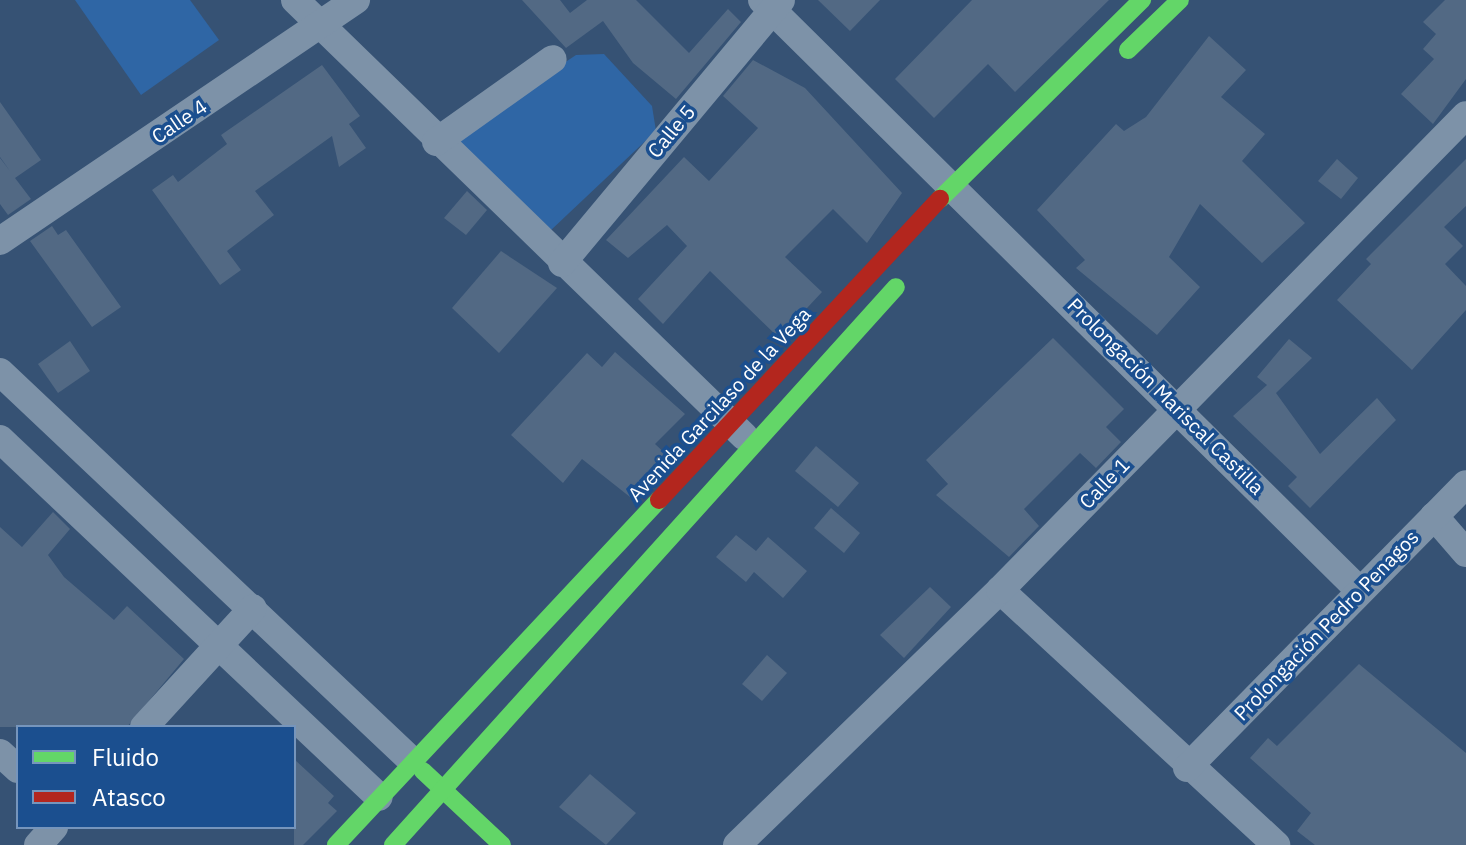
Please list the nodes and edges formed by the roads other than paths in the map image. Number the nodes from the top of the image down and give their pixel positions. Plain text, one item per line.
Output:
1 (295, 0) edge
2 (356, 0) edge
3 (1142, 0) edge
4 (1180, 0) edge
5 (771, 3) edge
6 (323, 24) junction
7 (553, 59) dead end
8 (1114, 64) dead end
9 (1464, 122) edge
10 (436, 142) junction
11 (968, 194) junction
12 (950, 227) dead end
13 (0, 241) edge
14 (562, 263) junction
15 (909, 272) dead end
16 (0, 372) edge
17 (1180, 406) junction
18 (731, 425) junction
19 (0, 439) edge
20 (753, 445) junction
21 (1466, 484) edge
22 (1434, 516) junction
23 (1466, 553) edge
24 (1000, 590) junction
25 (1359, 590) junction
26 (253, 608) junction
27 (219, 644) junction
28 (146, 725) edge
29 (0, 753) edge
30 (411, 760) junction
31 (16, 767) edge
32 (1187, 768) junction
33 (442, 790) junction
34 (379, 797) junction
35 (410, 827) junction
36 (52, 829) edge
37 (38, 845) edge
38 (336, 845) edge
39 (393, 845) edge
40 (430, 845) edge
41 (502, 845) edge
42 (737, 845) edge
43 (1276, 845) edge

1 - 6 street
2 - 6 street, Calle 4
3 - 11 street, Avenida Garcilaso de la Vega
4 - 8 street
5 - 11 street, Prolongación Mariscal Castilla
5 - 14 street, Calle 5
6 - 10 street
6 - 13 street, Calle 4
7 - 10 street
9 - 17 street, Calle 1
10 - 14 street
11 - 12 street, Avenida Garcilaso de la Vega
11 - 17 street, Prolongación Mariscal Castilla
11 - 18 street, Avenida Garcilaso de la Vega
14 - 18 street
15 - 20 street
16 - 26 street
17 - 24 street, Calle 1
17 - 25 street, Prolongación Mariscal Castilla
18 - 20 street
18 - 30 street, Avenida Garcilaso de la Vega
19 - 27 street
20 - 33 street
21 - 22 street, Prolongación Pedro Penagos
22 - 23 street
22 - 25 street, Prolongación Pedro Penagos
24 - 32 street
24 - 42 street, Calle 1
25 - 32 street, Prolongación Pedro Penagos
26 - 27 street
26 - 30 street
27 - 28 street
27 - 34 street
29 - 31 street
30 - 33 street
30 - 34 street, Avenida Garcilaso de la Vega
32 - 43 street
33 - 35 street
33 - 41 street
34 - 35 street
34 - 38 street, Avenida Garcilaso de la Vega
35 - 39 street
35 - 40 street
36 - 37 street

